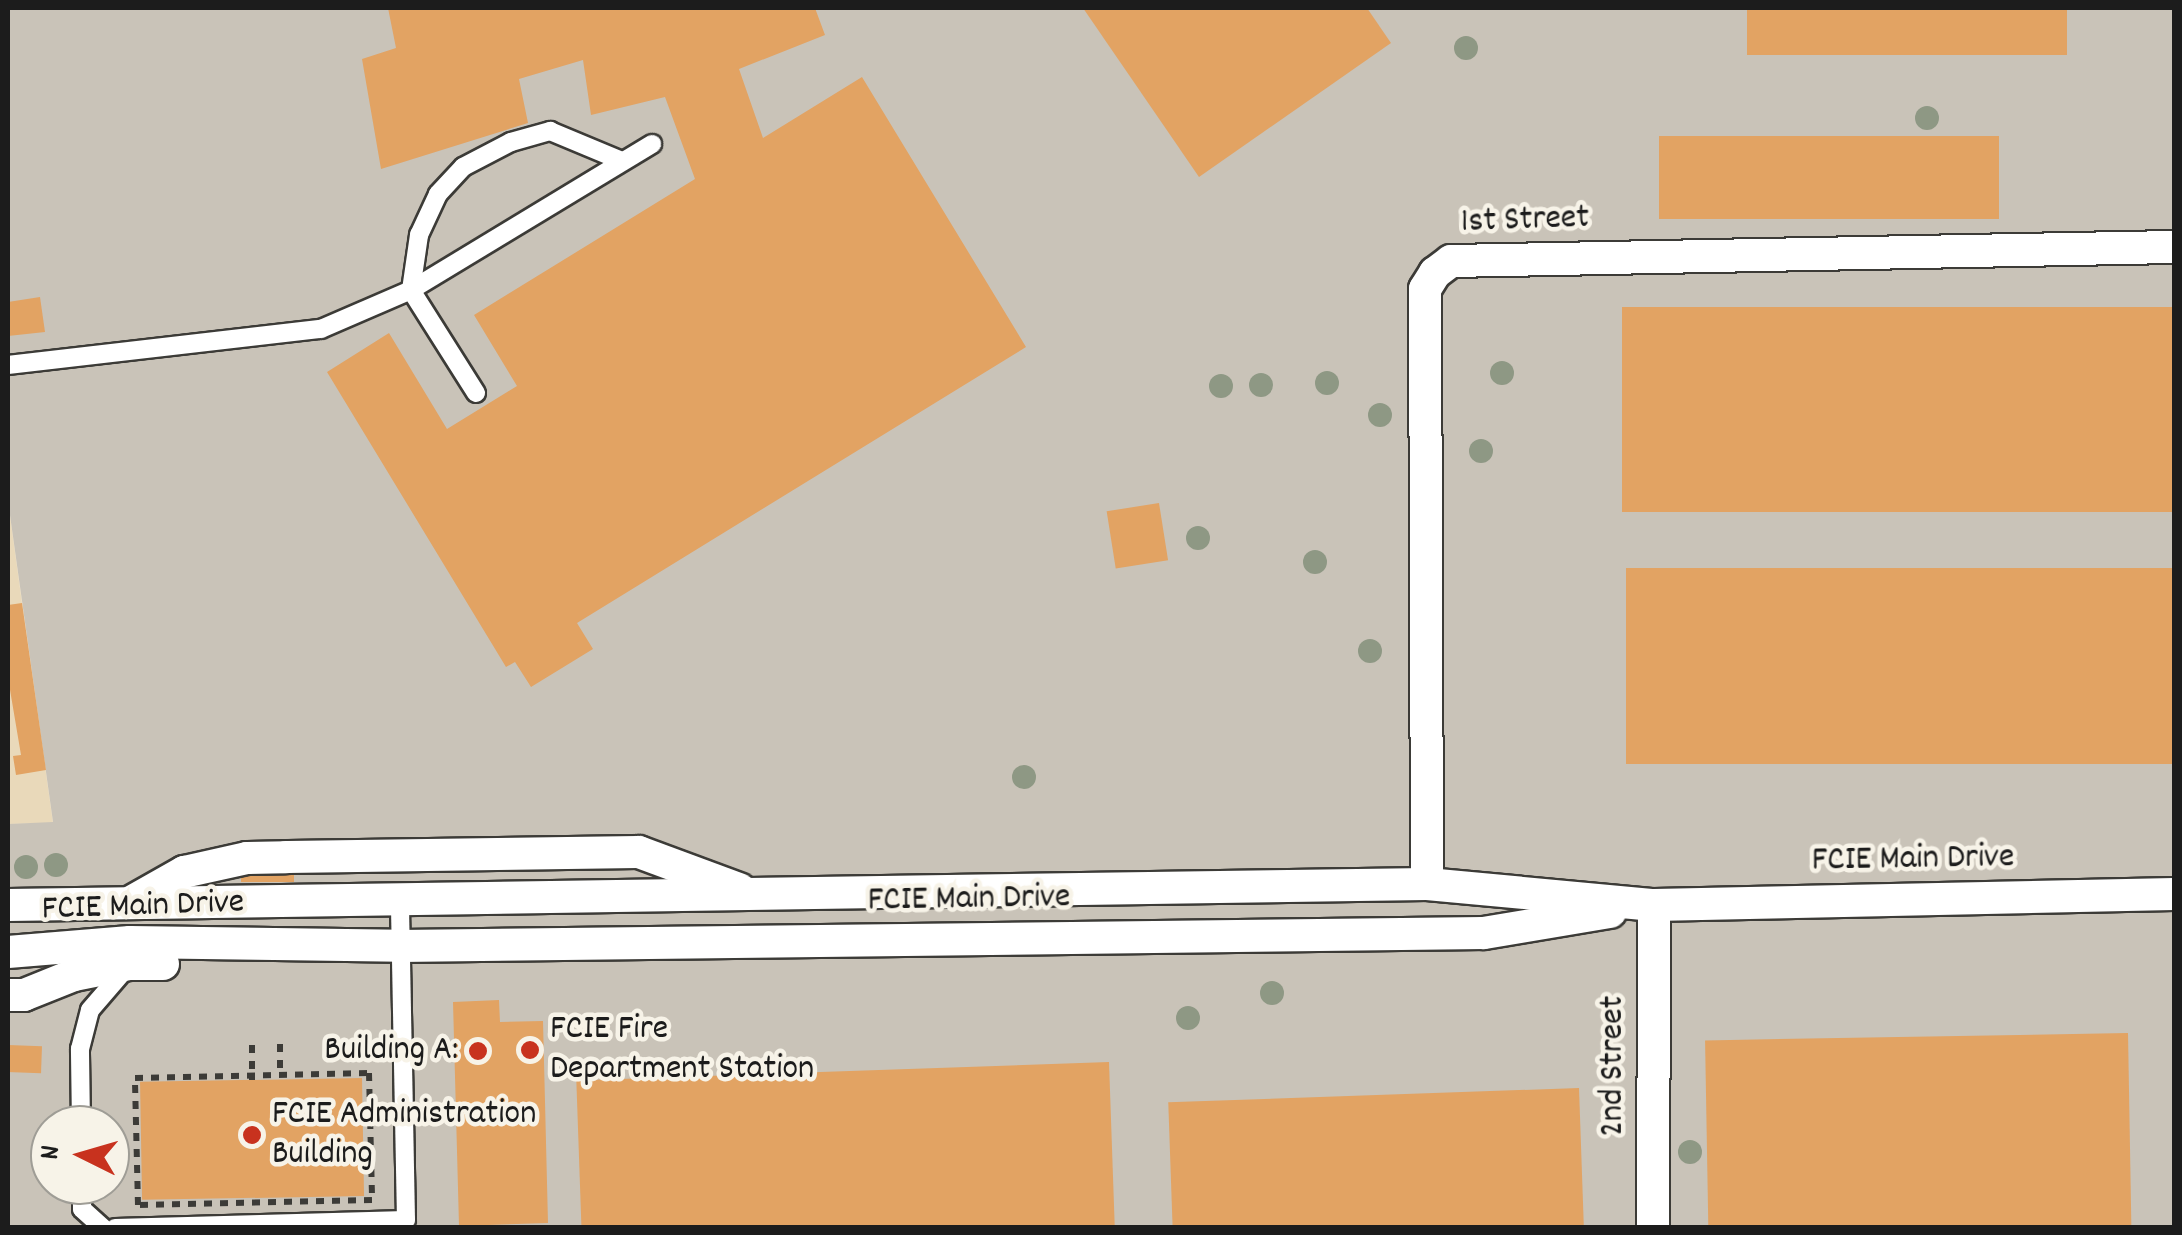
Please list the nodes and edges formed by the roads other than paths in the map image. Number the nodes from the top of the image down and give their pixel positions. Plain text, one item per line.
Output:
1 (652, 144) dead end
2 (622, 162) junction
3 (2174, 246) edge
4 (411, 290) junction
5 (8, 365) edge
6 (476, 392) dead end
7 (1428, 884) junction
8 (2174, 894) edge
9 (757, 895) junction
10 (400, 901) junction
11 (128, 904) junction
12 (1654, 904) junction
13 (8, 905) edge
14 (282, 944) junction
15 (400, 946) junction
16 (8, 952) edge
17 (129, 964) junction
18 (8, 995) edge
19 (81, 1105) edge
20 (82, 1205) edge
21 (103, 1228) edge
22 (116, 1228) edge
23 (1653, 1228) edge

1 - 2 lane
2 - 4 lane
2 - 4 lane
3 - 7 street, 1st Street
4 - 5 lane
4 - 6 lane
7 - 9 street, FCIE Main Drive
7 - 12 street, FCIE Main Drive
8 - 12 street, FCIE Main Drive
9 - 10 street, FCIE Main Drive
9 - 11 street, FCIE Main Drive
10 - 11 street, FCIE Main Drive
10 - 15 lane
11 - 13 street, FCIE Main Drive
12 - 15 street, FCIE Main Drive
12 - 23 street, 2nd Street
14 - 15 street, FCIE Main Drive
14 - 16 street, FCIE Main Drive
14 - 17 street, FCIE Main Drive
15 - 22 lane
17 - 18 street, FCIE Main Drive
17 - 19 lane
20 - 21 lane

